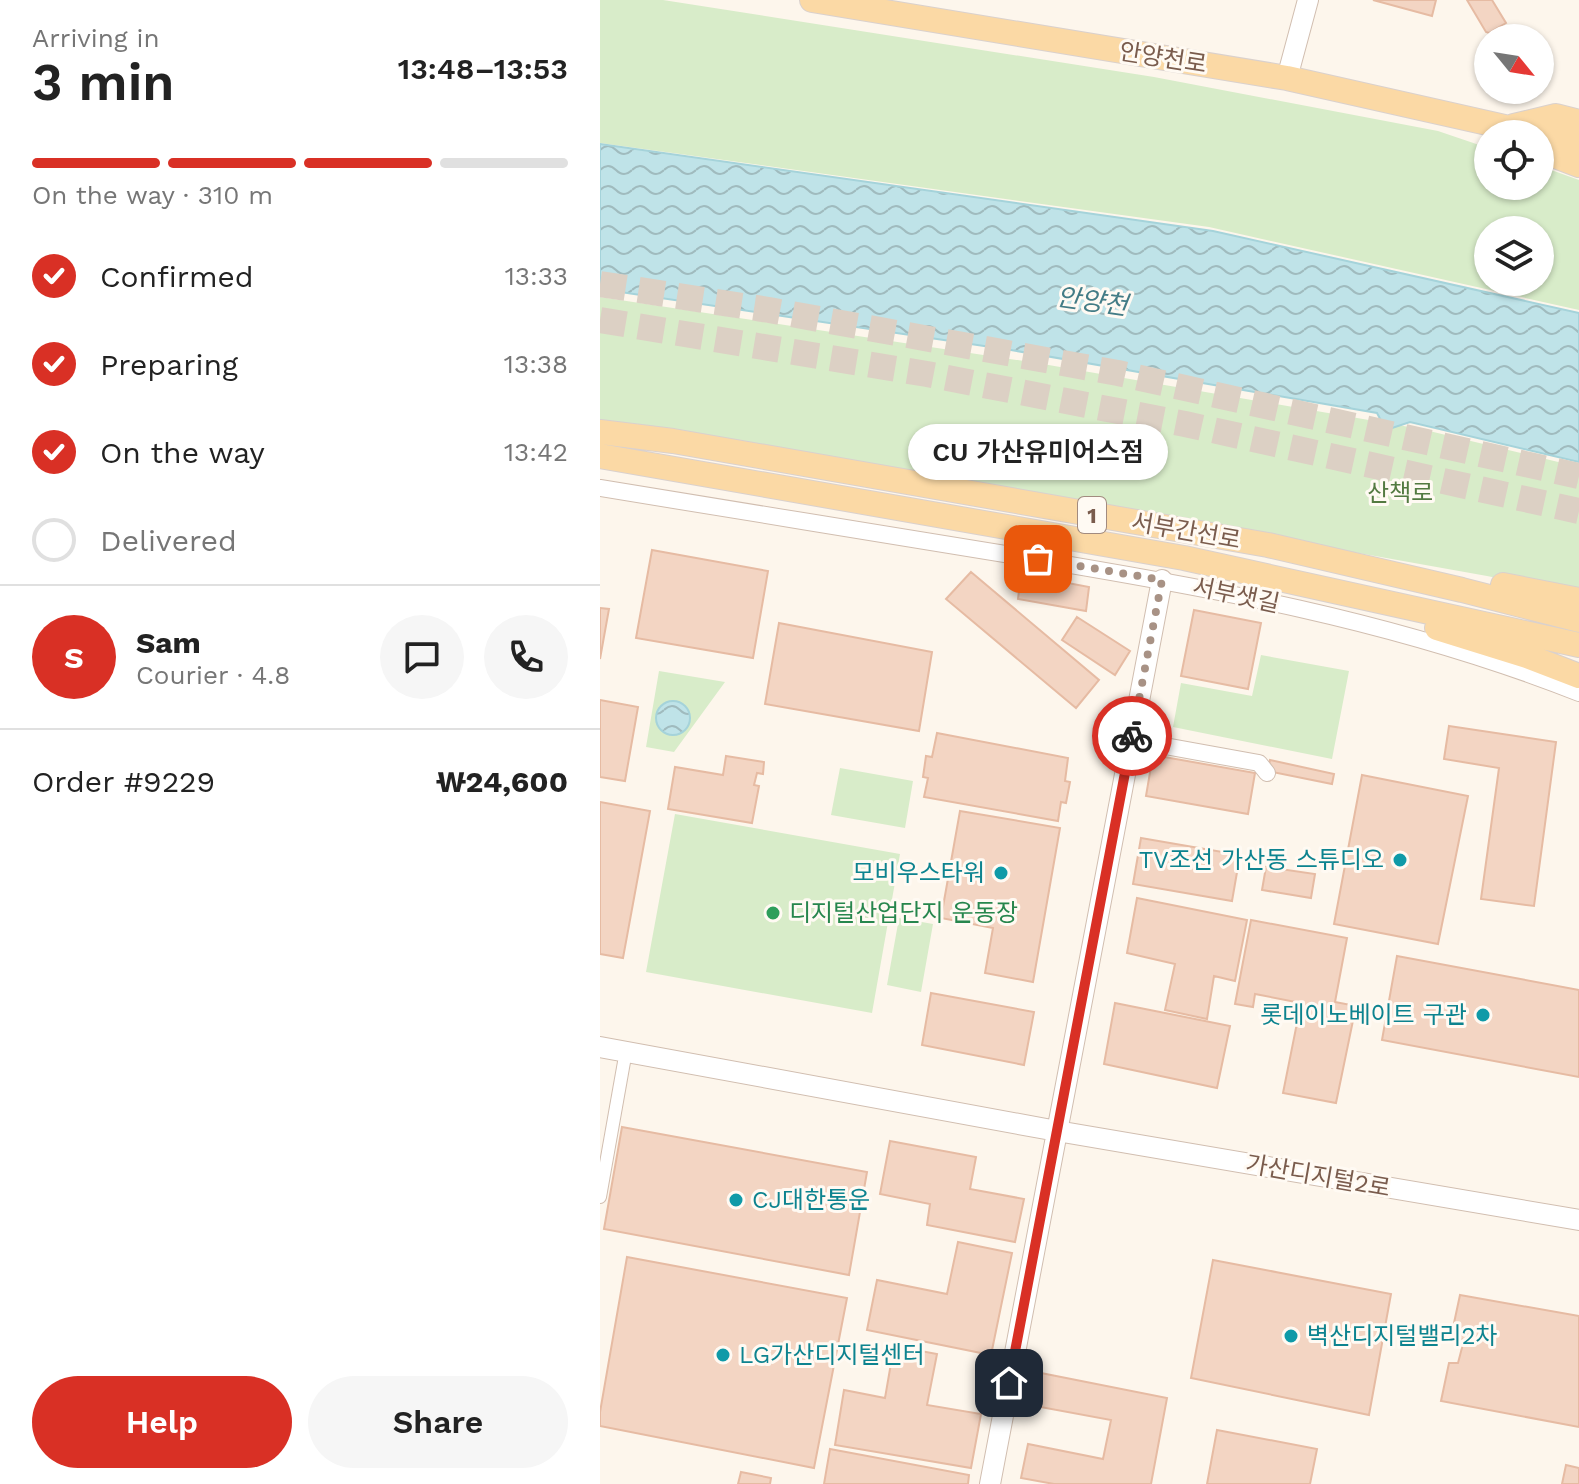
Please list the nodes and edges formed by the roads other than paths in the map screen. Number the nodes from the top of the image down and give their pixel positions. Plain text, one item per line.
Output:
1 (812, 0) edge
2 (1308, 0) edge
3 (1287, 78) junction
4 (1474, 120) edge
5 (1545, 120) edge
6 (1579, 122) edge
7 (1554, 139) edge
8 (1579, 146) edge
9 (1554, 155) edge
10 (1579, 165) edge
11 (600, 432) edge
12 (600, 459) edge
13 (600, 488) edge
14 (1268, 545) junction
15 (1259, 573) junction
16 (1162, 580) junction
17 (1579, 600) edge
18 (1579, 620) edge
19 (1579, 645) edge
20 (1579, 676) edge
21 (1579, 693) edge
22 (1132, 740) junction
23 (1267, 773) dead end
24 (600, 1047) edge
25 (624, 1062) dead end
26 (1057, 1131) junction
27 (600, 1197) edge
28 (1579, 1220) edge
29 (990, 1484) edge

1 - 3 main road, 안양천로
2 - 3 street
3 - 4 main road, 안양천로
5 - 6 main road
7 - 8 main road, 안양천로
9 - 10 main road
11 - 14 main road, 서부간선로 / 1
12 - 15 main road, 서부간선로 / 1
13 - 16 street, 서부샛길
14 - 17 main road
14 - 18 main road, 서부간선로 / 1
15 - 19 main road, 서부간선로 / 1
15 - 20 main road
16 - 21 street, 서부샛길
16 - 22 street
22 - 23 street
22 - 26 street
24 - 26 street, 가산디지털2로
25 - 27 street
26 - 28 street, 가산디지털2로
26 - 29 street

